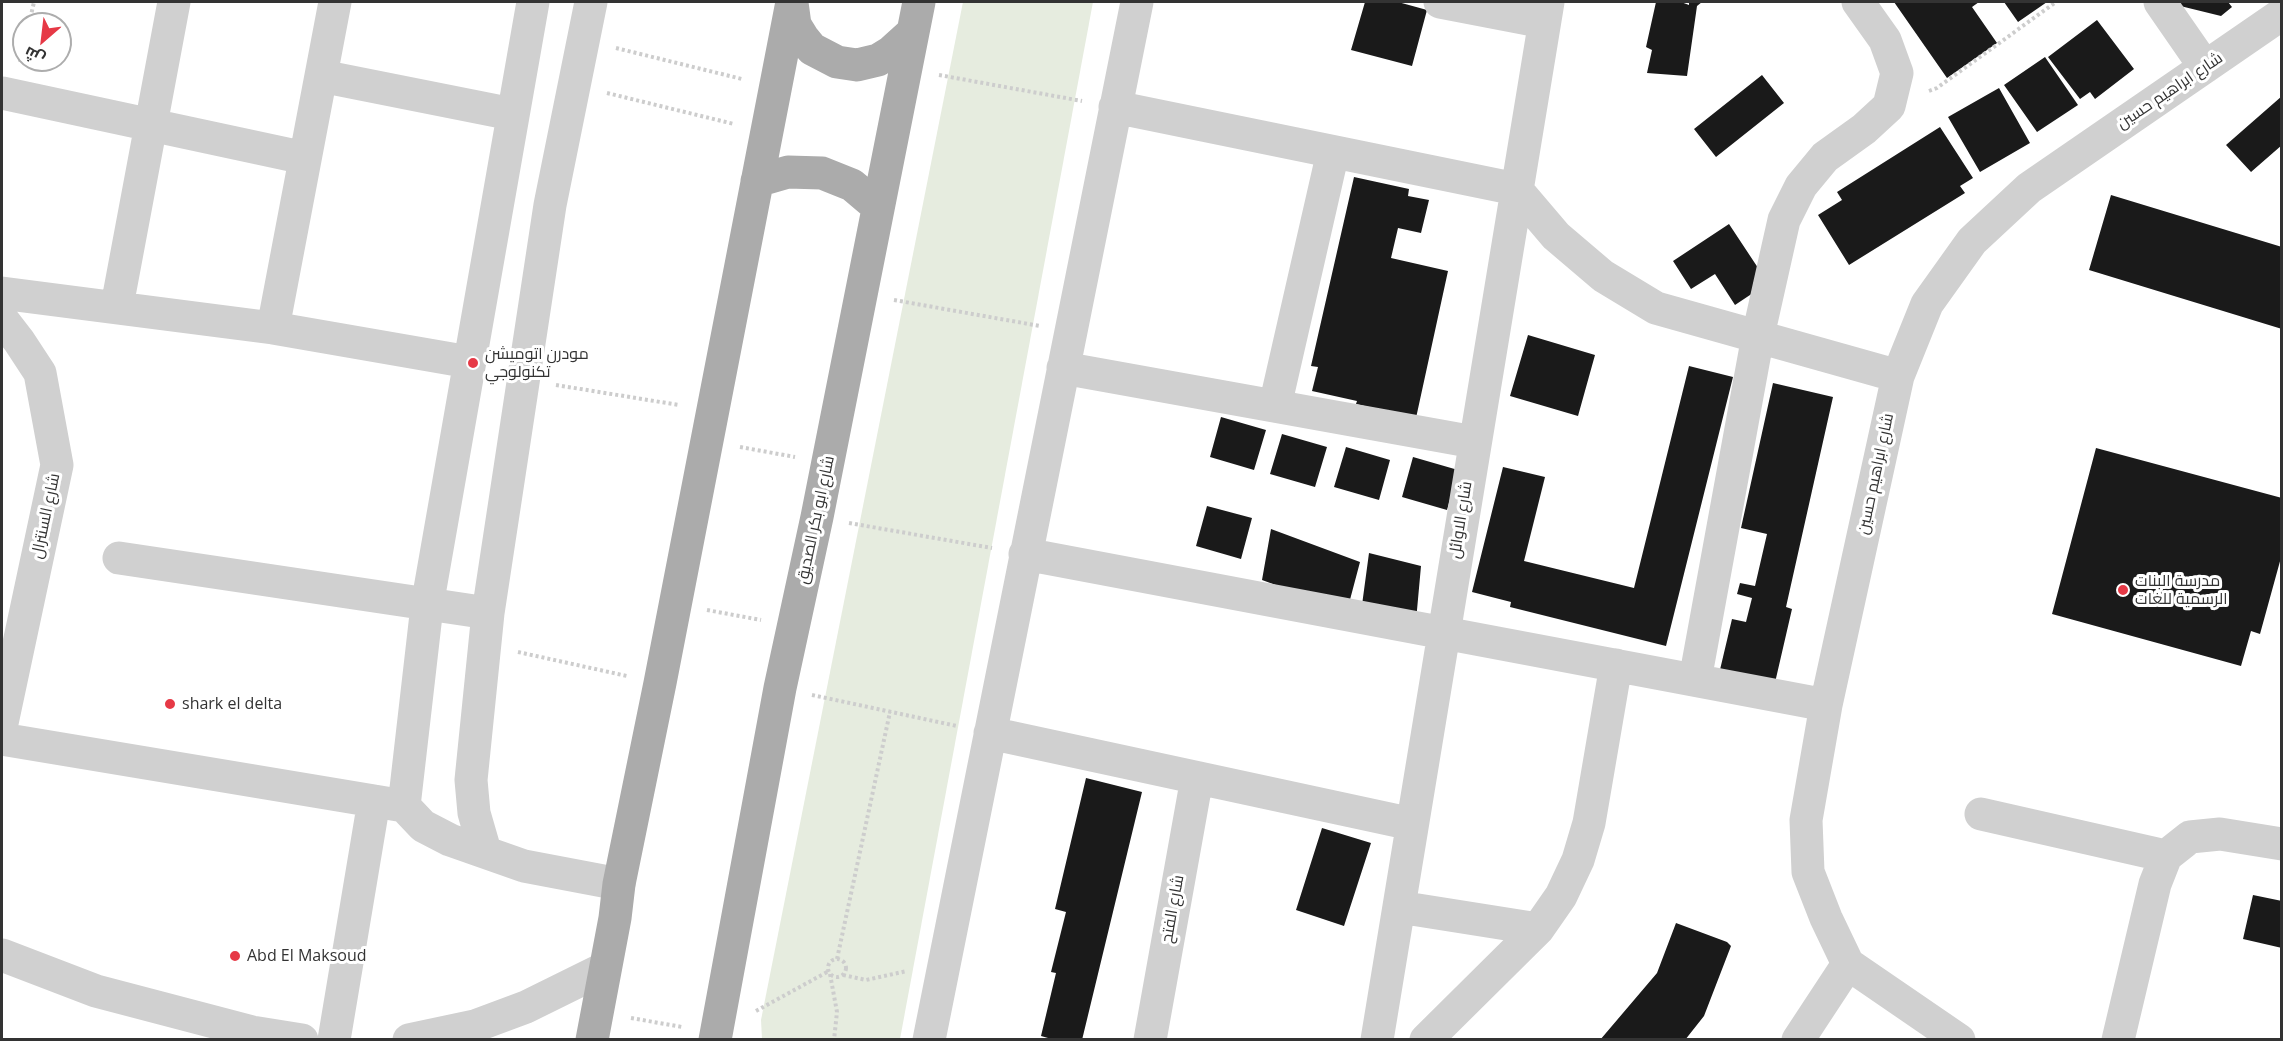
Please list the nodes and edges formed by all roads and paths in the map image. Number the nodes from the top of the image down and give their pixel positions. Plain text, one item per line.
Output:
1 (174, 2) edge
2 (335, 2) edge
3 (532, 2) edge
4 (591, 2) edge
5 (792, 2) edge
6 (919, 2) edge
7 (1137, 2) edge
8 (1440, 2) edge
9 (1858, 2) edge
10 (2056, 2) edge
11 (2160, 2) edge
12 (1546, 12) edge
13 (2282, 14) edge
14 (912, 33) junction
15 (582, 40) junction
16 (2205, 67) junction
17 (905, 69) junction
18 (321, 76) junction
19 (574, 85) junction
20 (775, 87) junction
21 (2, 93) edge
22 (1115, 106) junction
23 (1889, 106) junction
24 (512, 114) junction
25 (151, 125) junction
26 (766, 132) junction
27 (1333, 152) junction
28 (305, 158) junction
29 (757, 181) junction
30 (1516, 189) junction
31 (499, 196) junction
32 (550, 205) junction
33 (878, 207) junction
34 (2, 293) edge
35 (861, 294) junction
36 (117, 306) junction
37 (2, 319) edge
38 (273, 328) junction
39 (1070, 332) junction
40 (1758, 336) junction
41 (469, 362) junction
42 (1063, 368) junction
43 (1898, 376) junction
44 (523, 380) junction
45 (1275, 406) junction
46 (710, 425) junction
47 (1474, 442) junction
48 (828, 463) junction
49 (817, 517) junction
50 (1025, 554) junction
51 (119, 558) dead end
52 (15, 597) edge
53 (675, 605) junction
54 (427, 606) junction
55 (488, 613) junction
56 (794, 626) junction
57 (1443, 632) junction
58 (484, 645) junction
59 (1616, 665) junction
60 (1695, 680) junction
61 (660, 683) junction
62 (780, 688) junction
63 (1826, 705) junction
64 (890, 712) junction
65 (2, 723) edge
66 (990, 733) junction
67 (2, 739) edge
68 (1197, 778) junction
69 (389, 804) junction
70 (1981, 814) dead end
71 (1412, 824) junction
72 (2282, 844) edge
73 (485, 852) junction
74 (2166, 856) junction
75 (619, 884) junction
76 (1399, 907) junction
77 (1538, 929) junction
78 (2, 955) edge
79 (837, 959) junction
80 (944, 963) junction
81 (1848, 964) junction
82 (605, 968) junction
83 (830, 974) junction
84 (843, 975) junction
85 (302, 1040) edge
86 (334, 1040) edge
87 (409, 1040) edge
88 (592, 1040) edge
89 (715, 1040) edge
90 (834, 1040) edge
91 (929, 1040) edge
92 (1150, 1040) edge
93 (1377, 1040) edge
94 (1426, 1040) edge
95 (1798, 1040) edge
96 (1959, 1040) edge
97 (2118, 1040) edge

1 - 25 street
2 - 18 street
3 - 24 street
4 - 15 street
5 - 14 main road
5 - 20 main road
6 - 14 main road, شارع ابو بكر الصديق
7 - 22 street
8 - 12 street
9 - 23 street
10 - 23 path
11 - 16 street
12 - 30 street, شارع الاوائل
13 - 16 street, شارع ابراهيم حسين
14 - 17 main road, شارع ابو بكر الصديق
15 - 19 street
15 - 20 path
16 - 43 street, شارع ابراهيم حسين
17 - 22 path
17 - 33 main road, شارع ابو بكر الصديق
18 - 24 street
18 - 28 street
19 - 26 path
19 - 32 street
20 - 26 main road
21 - 25 street
22 - 27 street
22 - 39 street
23 - 40 street
24 - 31 street
25 - 28 street
25 - 36 street
26 - 29 main road
27 - 30 street
27 - 45 street
28 - 38 street
29 - 33 main road
29 - 46 main road
30 - 40 street
30 - 47 street, شارع الاوائل
31 - 32 street
31 - 41 street
32 - 44 street
33 - 35 main road, شارع ابو بكر الصديق
34 - 36 street
35 - 39 path
35 - 48 main road, شارع ابو بكر الصديق
36 - 38 street
37 - 52 street, شارع السنترال
38 - 41 street
39 - 42 street
40 - 43 street
40 - 60 street
41 - 54 street
42 - 45 street
42 - 50 street
43 - 63 street, شارع ابراهيم حسين
44 - 46 path
44 - 55 street
45 - 47 street
46 - 48 path
46 - 53 main road
47 - 57 street, شارع الاوائل
48 - 49 main road, شارع ابو بكر الصديق
49 - 50 path
49 - 56 main road, شارع ابو بكر الصديق
50 - 57 street
50 - 66 street
51 - 54 street
52 - 65 street, شارع السنترال
53 - 56 path
53 - 61 main road
54 - 55 street
54 - 69 street
55 - 58 street
56 - 62 main road, شارع ابو بكر الصديق
57 - 59 street
57 - 71 street, شارع الاوائل
58 - 61 path
58 - 73 street
59 - 60 street
59 - 77 street
60 - 63 street
61 - 75 main road
62 - 64 path
62 - 89 main road, شارع ابو بكر الصديق
63 - 81 street, شارع ابراهيم حسين
64 - 66 path
64 - 79 path
66 - 68 street
66 - 80 street
67 - 69 street
68 - 71 street
68 - 92 street, شارع الفتح
69 - 73 street
69 - 86 street
70 - 74 street
71 - 76 street, شارع الاوائل
72 - 74 street
73 - 75 street
74 - 97 street
75 - 82 main road
76 - 77 street
76 - 93 street, شارع الاوائل
77 - 94 street
78 - 85 street
79 - 83 path
79 - 84 path
80 - 84 path
80 - 91 street
81 - 95 street
81 - 96 street
82 - 87 street
82 - 88 main road
83 - 84 path
83 - 90 path

